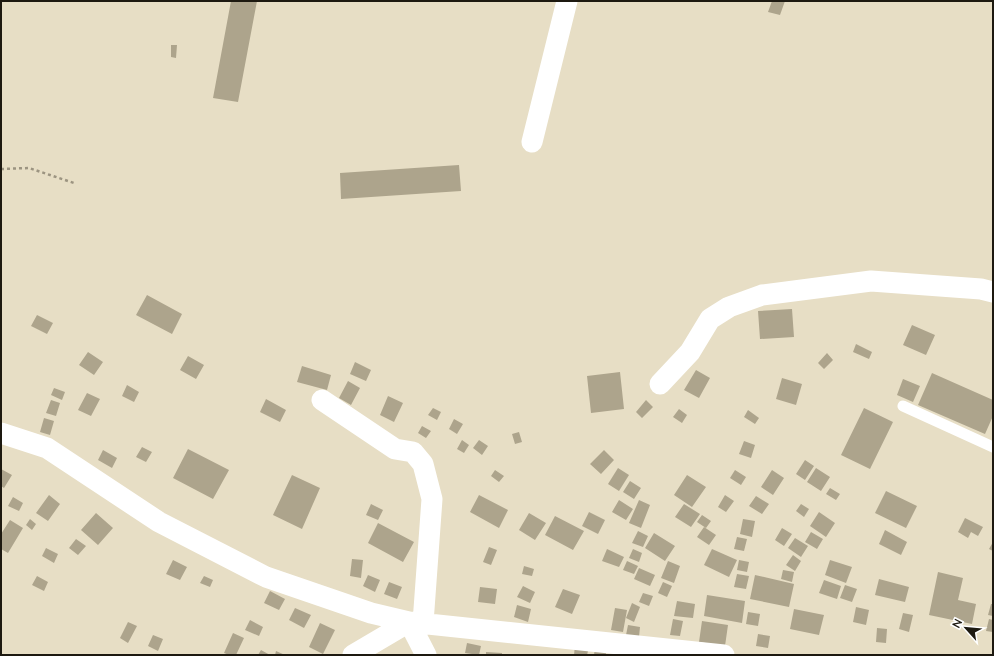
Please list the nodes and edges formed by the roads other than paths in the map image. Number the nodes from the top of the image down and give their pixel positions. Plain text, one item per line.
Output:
1 (567, 1) edge
2 (532, 142) dead end
3 (993, 292) edge
4 (660, 384) dead end
5 (322, 400) dead end
6 (903, 406) dead end
7 (1, 433) edge
8 (993, 447) edge
9 (416, 622) junction
10 (353, 655) edge
11 (426, 655) edge
12 (724, 655) edge

1 - 2 street
3 - 4 street
5 - 9 street
6 - 8 lane
7 - 9 street
9 - 10 street
9 - 11 street
9 - 12 street

